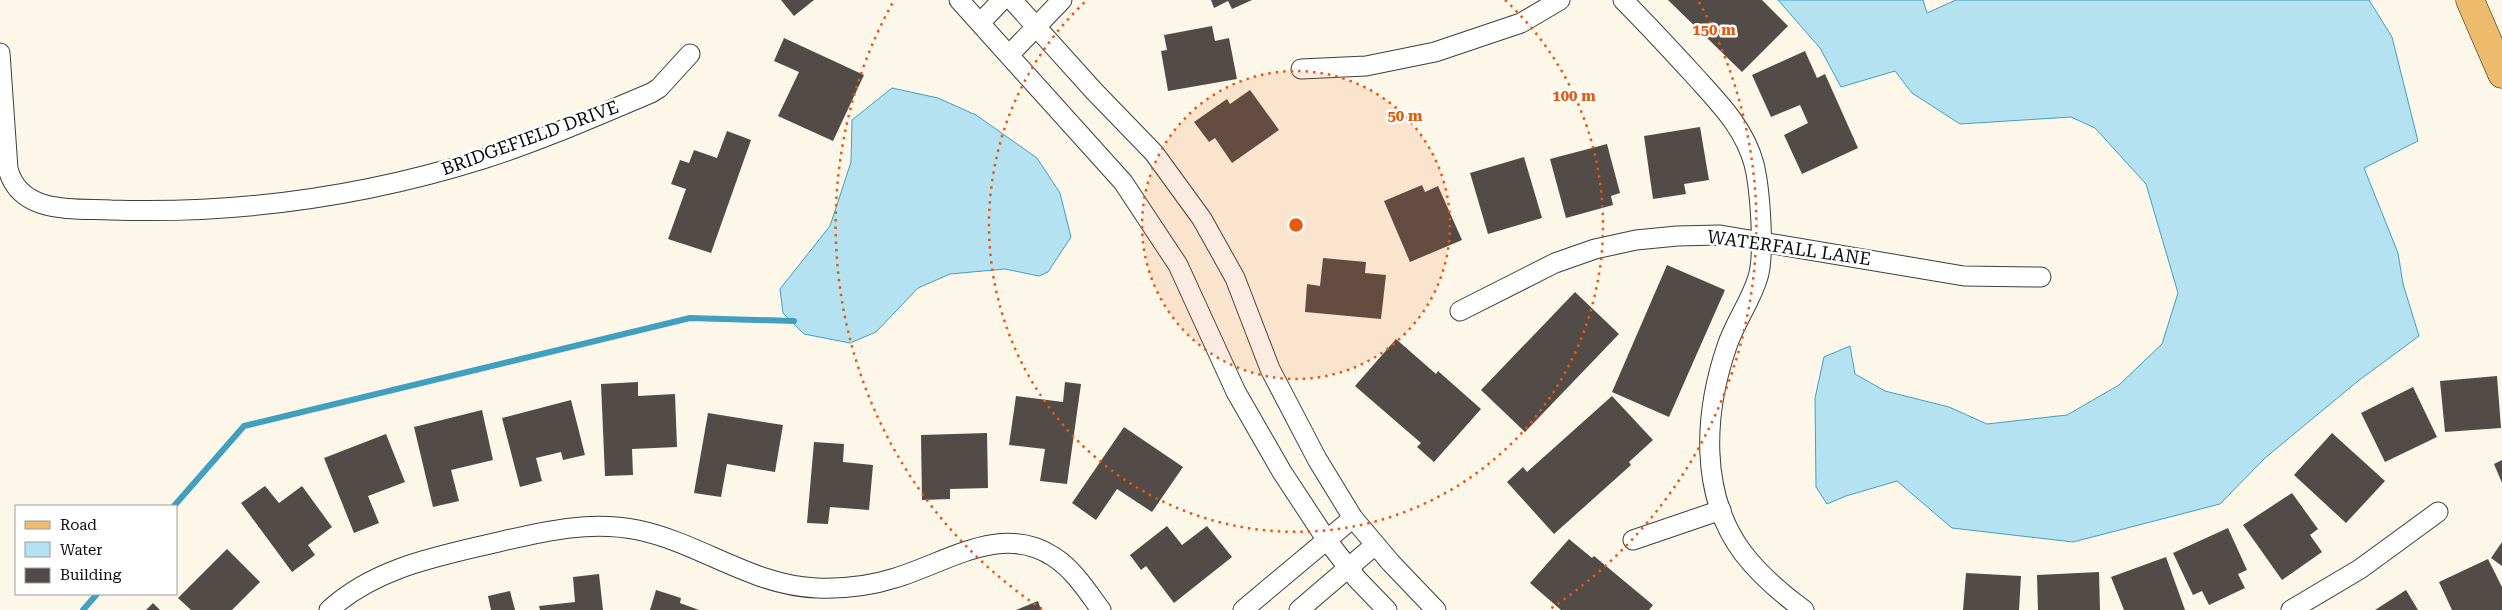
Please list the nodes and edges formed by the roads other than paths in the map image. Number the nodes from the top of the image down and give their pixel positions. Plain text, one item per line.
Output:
1 (958, 0) edge
2 (1002, 0) edge
3 (1012, 0) edge
4 (1062, 0) edge
5 (1560, 0) edge
6 (1623, 0) edge
7 (2470, 0) edge
8 (981, 22) junction
9 (1037, 26) junction
10 (0, 53) edge
11 (690, 54) dead end
12 (1010, 54) junction
13 (1301, 69) dead end
14 (2502, 74) edge
15 (1760, 243) junction
16 (2041, 277) dead end
17 (1460, 311) dead end
18 (1720, 510) junction
19 (2438, 512) dead end
20 (1353, 518) junction
21 (1326, 539) junction
22 (1633, 540) dead end
23 (1375, 545) junction
24 (1348, 568) junction
25 (329, 610) edge
26 (1101, 610) edge
27 (1243, 610) edge
28 (1299, 610) edge
29 (1387, 610) edge
30 (1436, 610) edge
31 (1804, 610) edge
32 (2291, 610) edge

1 - 8 street
2 - 8 street
3 - 9 street
4 - 9 street
5 - 13 street
6 - 15 street
7 - 14 main road
8 - 12 street
9 - 12 street
9 - 20 street
10 - 11 street, BRIDGEFIELD DRIVE
12 - 21 street
15 - 16 street, WATERFALL LANE
15 - 17 street, WATERFALL LANE
15 - 18 street
18 - 22 street
18 - 31 street
19 - 32 street
20 - 21 street
20 - 23 street
21 - 24 street
21 - 27 street
23 - 24 street
23 - 30 street
24 - 28 street
24 - 29 street
25 - 26 street

